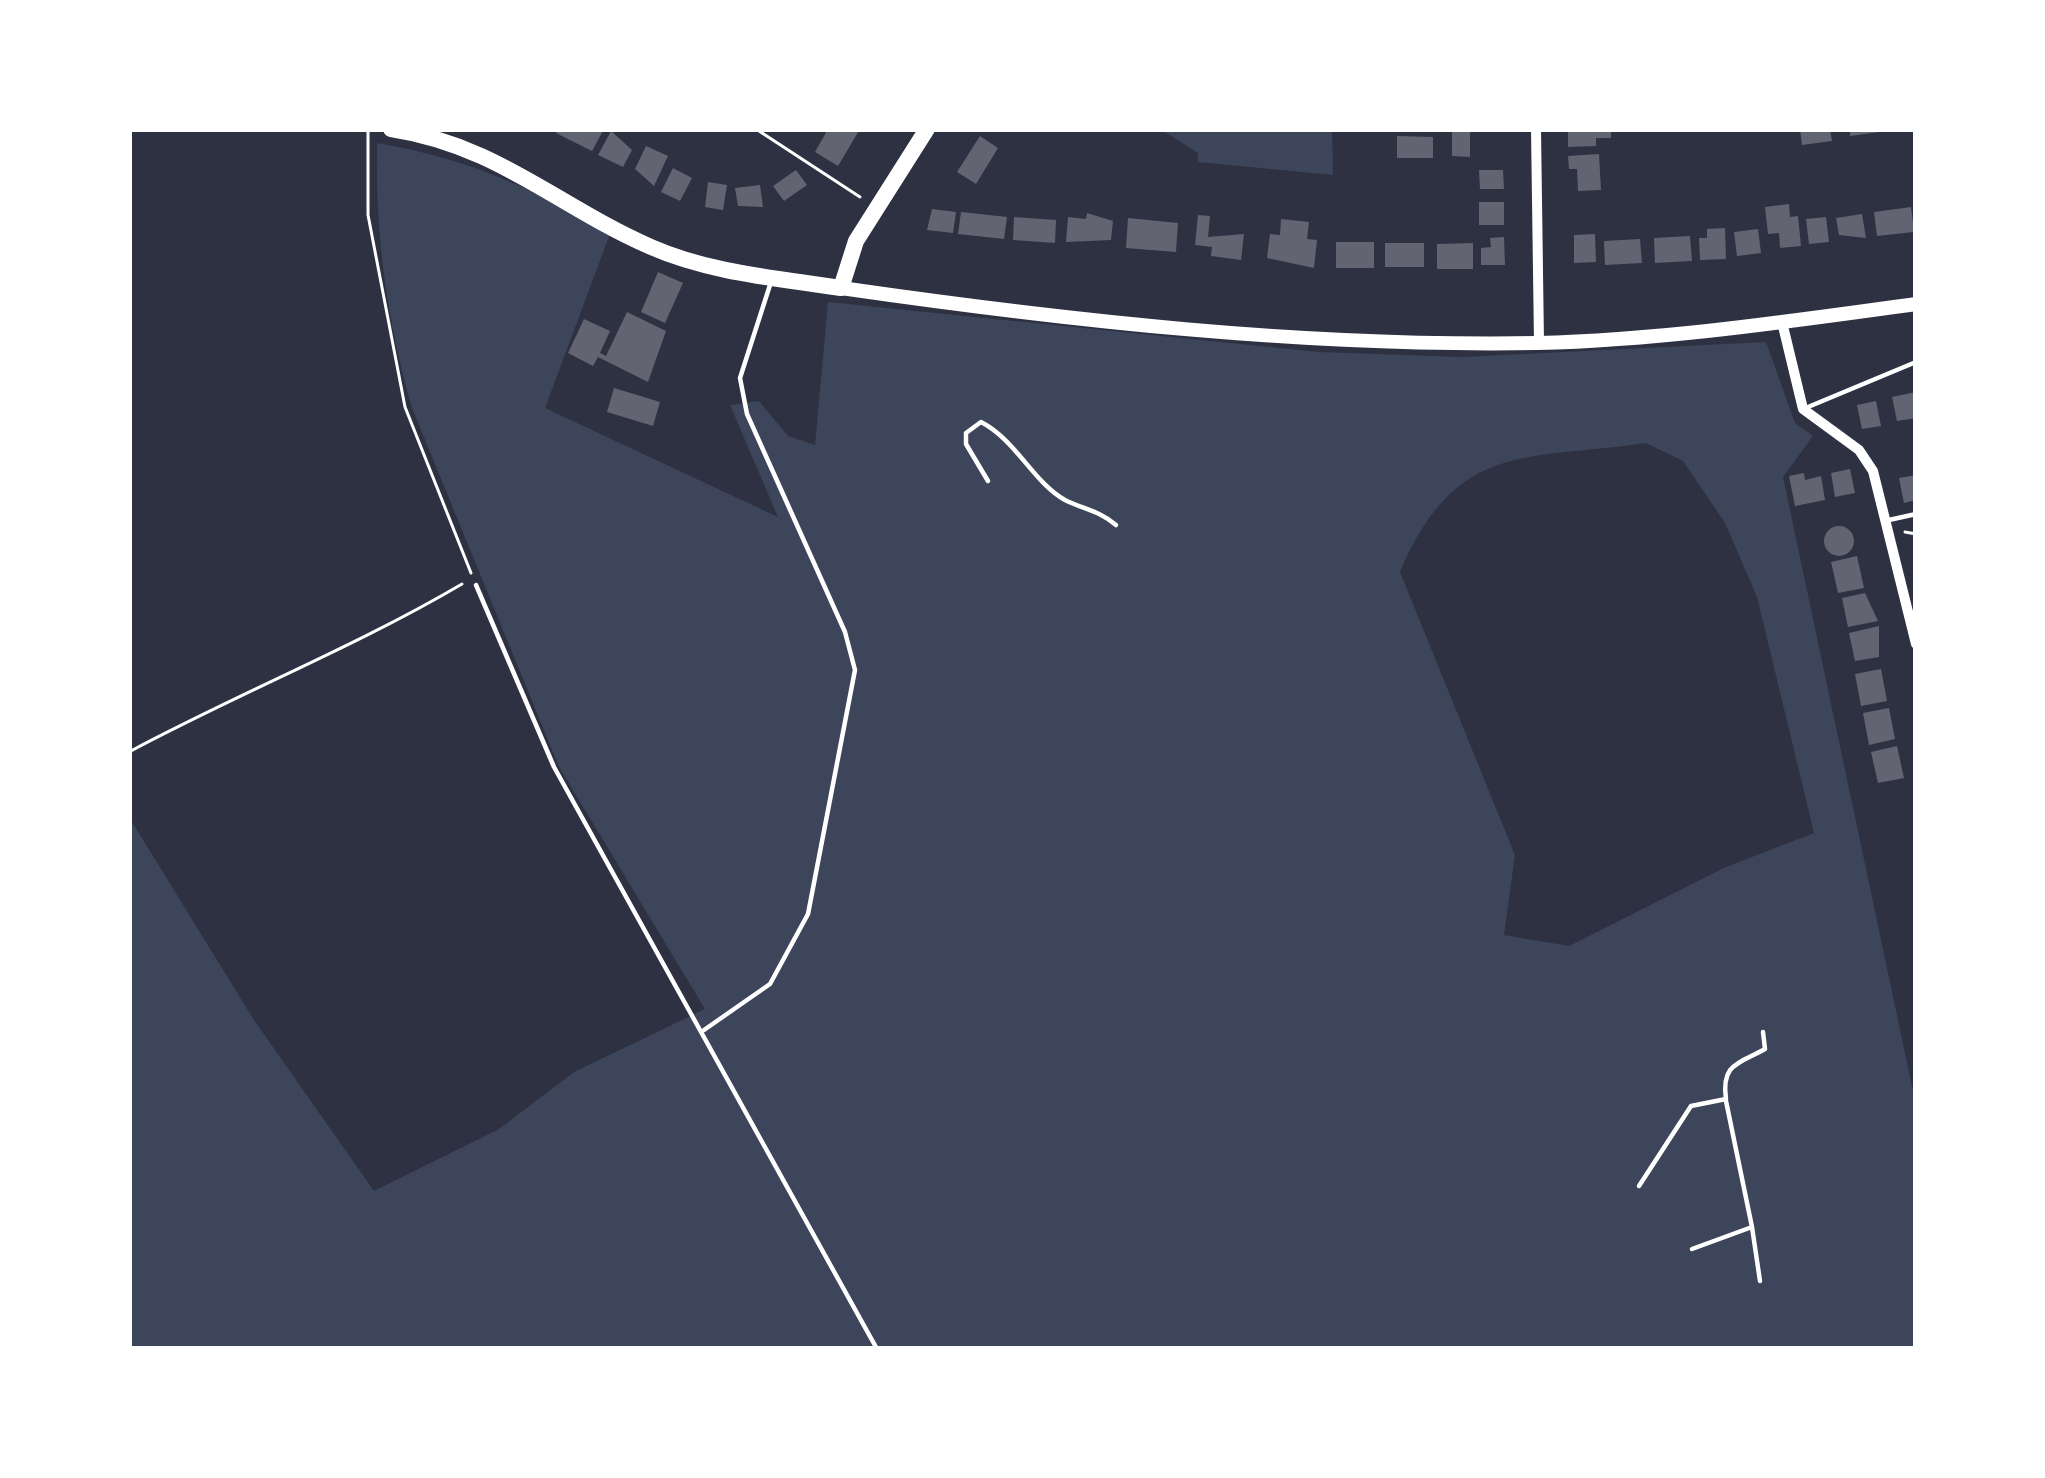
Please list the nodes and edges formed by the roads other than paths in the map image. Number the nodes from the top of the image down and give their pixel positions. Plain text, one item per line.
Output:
1 (391, 129) edge
2 (927, 129) edge
3 (1536, 129) edge
4 (446, 134) edge
5 (773, 278) junction
6 (841, 288) junction
7 (1916, 304) edge
8 (1782, 322) junction
9 (1538, 343) junction
10 (1916, 362) edge
11 (1803, 409) junction
12 (988, 481) dead end
13 (1916, 514) edge
14 (1888, 520) junction
15 (1117, 525) dead end
16 (476, 585) road end
17 (1912, 612) edge
18 (1916, 644) edge
19 (704, 1030) junction
20 (1763, 1032) dead end
21 (1726, 1099) junction
22 (1639, 1186) dead end
23 (1752, 1227) junction
24 (1692, 1249) dead end
25 (1760, 1280) dead end
26 (877, 1349) edge

1 - 4 main road
2 - 6 main road
3 - 9 street
4 - 5 main road
5 - 6 main road
5 - 19 lane
6 - 9 street
7 - 8 street
8 - 9 street
8 - 11 street
10 - 11 lane
11 - 14 street
12 - 15 lane
13 - 14 lane
14 - 17 street
16 - 19 lane
17 - 18 street
19 - 26 lane
20 - 21 lane
21 - 22 lane
21 - 23 lane
23 - 24 lane
23 - 25 lane

